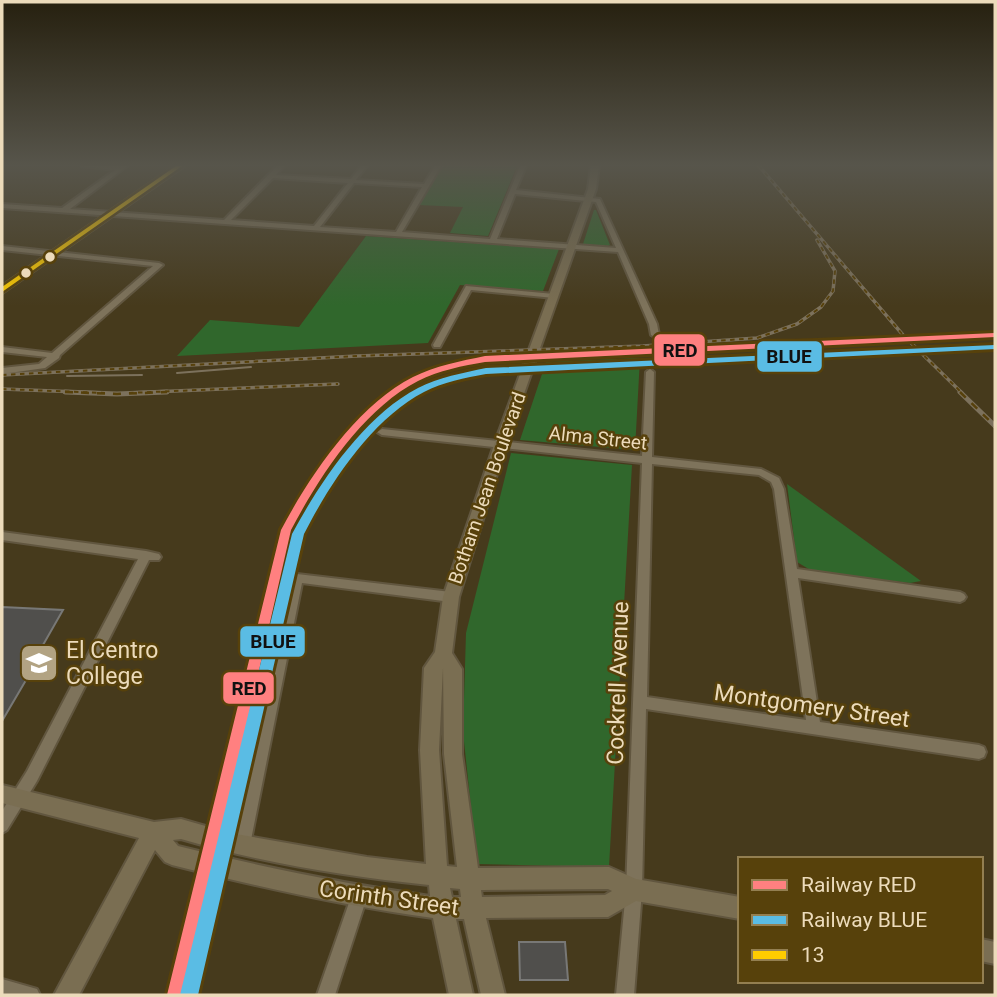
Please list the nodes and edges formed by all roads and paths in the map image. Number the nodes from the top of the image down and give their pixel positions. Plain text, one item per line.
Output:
1 (87, 213) edge
2 (235, 213) edge
3 (328, 213) edge
4 (411, 213) edge
5 (504, 213) edge
6 (584, 213) edge
7 (605, 213) edge
8 (112, 214) junction
9 (226, 222) junction
10 (316, 228) junction
11 (398, 234) junction
12 (493, 240) junction
13 (572, 246) junction
14 (2, 248) edge
15 (621, 250) junction
16 (56, 253) junction
17 (2, 290) edge
18 (554, 296) junction
19 (654, 335) dead end
20 (437, 345) dead end
21 (2, 349) edge
22 (56, 356) junction
23 (2, 371) edge
24 (650, 372) dead end
25 (382, 432) dead end
26 (500, 445) junction
27 (648, 461) junction
28 (2, 536) edge
29 (792, 573) junction
30 (451, 597) junction
31 (960, 597) dead end
32 (443, 654) junction
33 (640, 702) junction
34 (814, 728) junction
35 (979, 752) dead end
36 (11, 796) edge
37 (2, 824) edge
38 (154, 832) junction
39 (242, 845) junction
40 (438, 876) junction
41 (470, 879) junction
42 (634, 890) junction
43 (359, 897) junction
44 (441, 908) junction
45 (738, 908) edge
46 (473, 909) junction
47 (2, 988) edge
48 (31, 995) edge
49 (66, 995) edge
50 (326, 995) edge
51 (461, 995) edge
52 (493, 995) edge
53 (625, 995) edge

1 - 8 street
2 - 9 street
3 - 10 street
4 - 11 street
5 - 12 street
6 - 13 main road, Botham Jean Boulevard
7 - 15 street
8 - 9 street
8 - 16 main road
9 - 10 street
10 - 11 street
11 - 12 street
12 - 13 street
13 - 15 street
13 - 18 main road, Botham Jean Boulevard
14 - 16 street
15 - 19 street
16 - 17 main road
16 - 22 street
18 - 20 street
18 - 26 main road, Botham Jean Boulevard
21 - 22 street
22 - 23 street
24 - 27 street, Cockrell Avenue
25 - 26 street, Alma Street
26 - 27 street, Alma Street
26 - 30 main road, Botham Jean Boulevard
27 - 29 street, Alma Street
27 - 33 street, Cockrell Avenue
28 - 36 street
29 - 31 street
29 - 34 street
30 - 32 main road, Botham Jean Boulevard
30 - 39 street
32 - 40 main road, Botham Jean Boulevard
32 - 41 main road, Botham Jean Boulevard
33 - 34 street, Montgomery Street
33 - 42 street, Cockrell Avenue
34 - 35 street, Montgomery Street
36 - 37 street
36 - 38 main road, Corinth Street
38 - 39 main road, Corinth Street
38 - 43 main road, Corinth Street
38 - 49 main road
39 - 40 main road, Corinth Street
40 - 41 main road, Corinth Street
40 - 44 main road, Botham Jean Boulevard
41 - 42 main road, Corinth Street
41 - 46 main road, Botham Jean Boulevard
42 - 45 main road, Corinth Street
42 - 46 main road, Corinth Street
42 - 53 street, Cockrell Avenue
43 - 44 main road, Corinth Street
43 - 50 street
44 - 46 main road, Corinth Street
44 - 51 main road, Botham Jean Boulevard
46 - 52 main road, Botham Jean Boulevard
47 - 48 street

